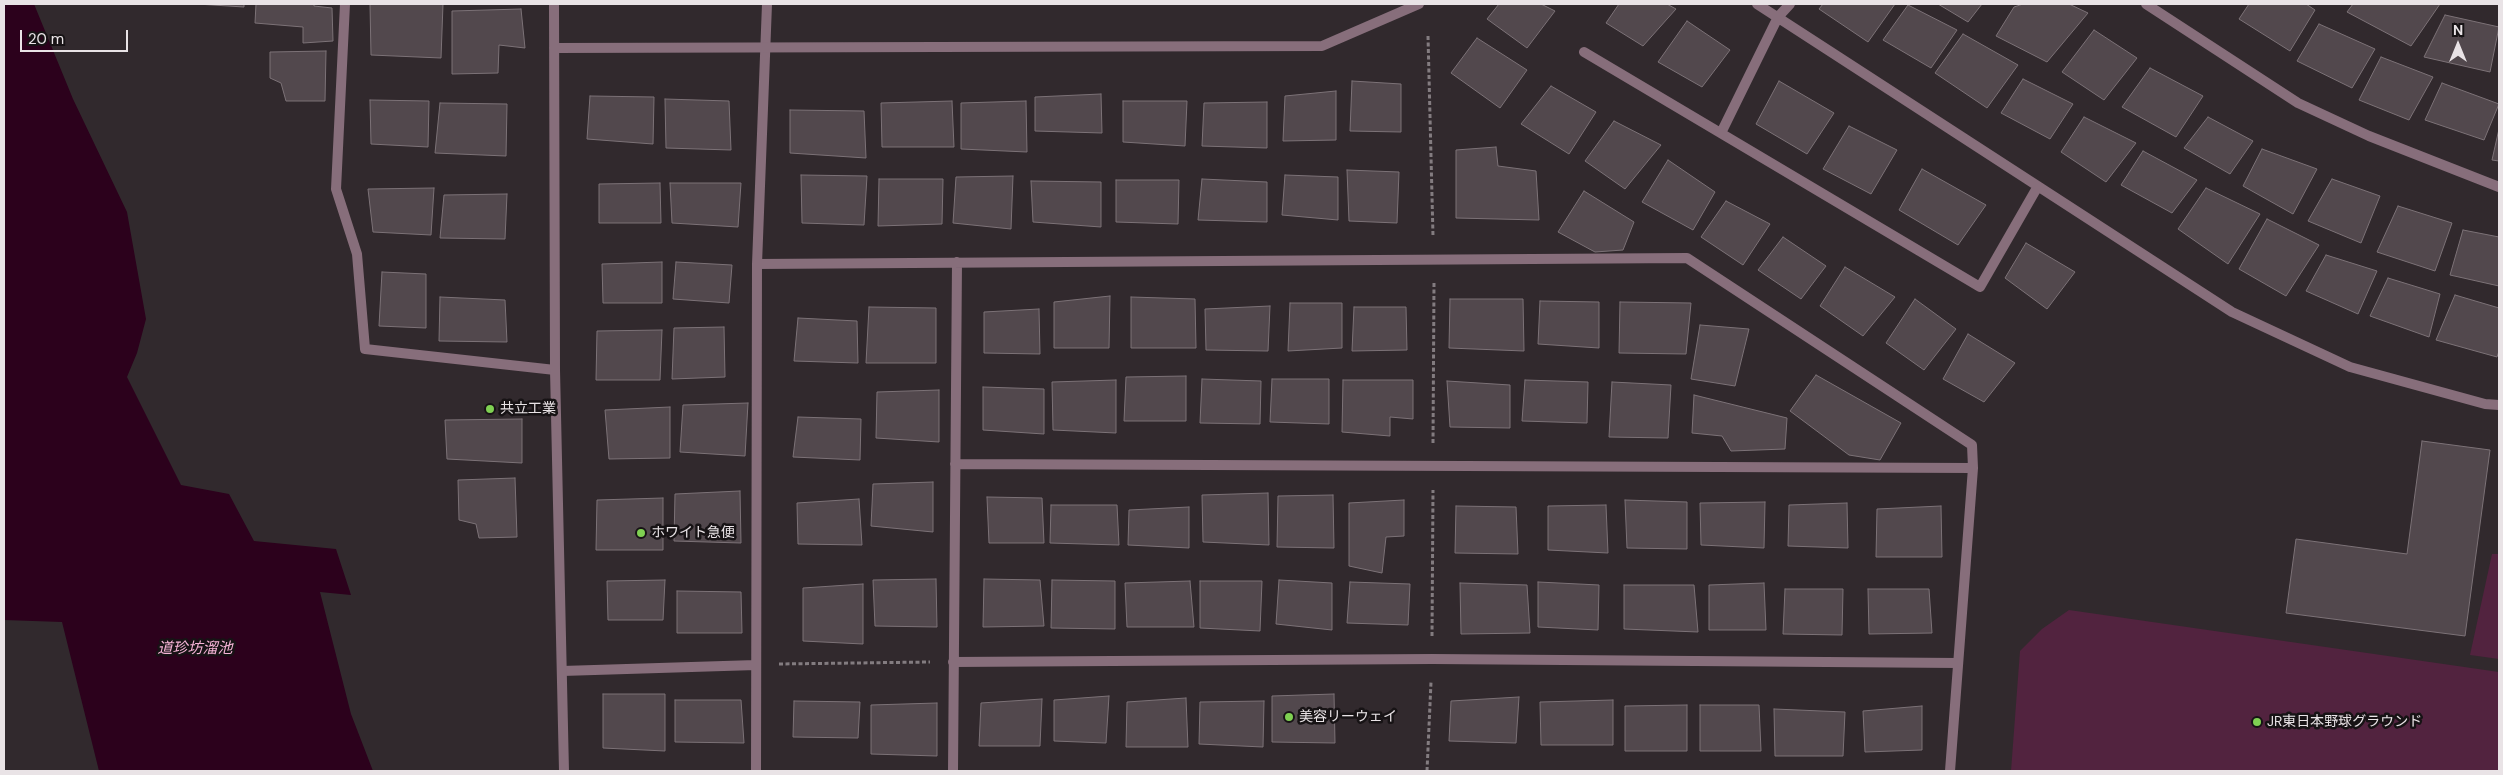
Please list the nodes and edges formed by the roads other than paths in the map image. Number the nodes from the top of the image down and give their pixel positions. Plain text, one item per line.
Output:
1 (345, 4) edge
2 (554, 4) edge
3 (767, 4) edge
4 (1419, 4) edge
5 (1756, 4) edge
6 (1790, 4) edge
7 (2146, 4) edge
8 (1778, 17) junction
9 (765, 46) junction
10 (554, 48) junction
11 (1584, 52) dead end
12 (1720, 133) junction
13 (2038, 186) junction
14 (2499, 187) edge
15 (957, 262) junction
16 (757, 264) junction
17 (555, 370) junction
18 (2499, 405) edge
19 (955, 464) junction
20 (1973, 468) junction
21 (953, 662) junction
22 (1958, 663) junction
23 (756, 665) junction
24 (562, 671) junction
25 (564, 771) edge
26 (756, 771) edge
27 (952, 771) edge
28 (1950, 771) edge

1 - 17 street
2 - 10 street
3 - 9 street
4 - 9 street
5 - 8 street
6 - 8 street
7 - 14 street
8 - 12 street
8 - 13 street
9 - 10 street
9 - 16 street
10 - 17 street
11 - 12 street
12 - 13 street
13 - 18 street
15 - 16 street
15 - 19 street
15 - 20 street
16 - 23 street
17 - 24 street
19 - 20 street
19 - 21 street
20 - 22 street
21 - 22 street
21 - 27 street
22 - 28 street
23 - 24 street
23 - 26 street
24 - 25 street

